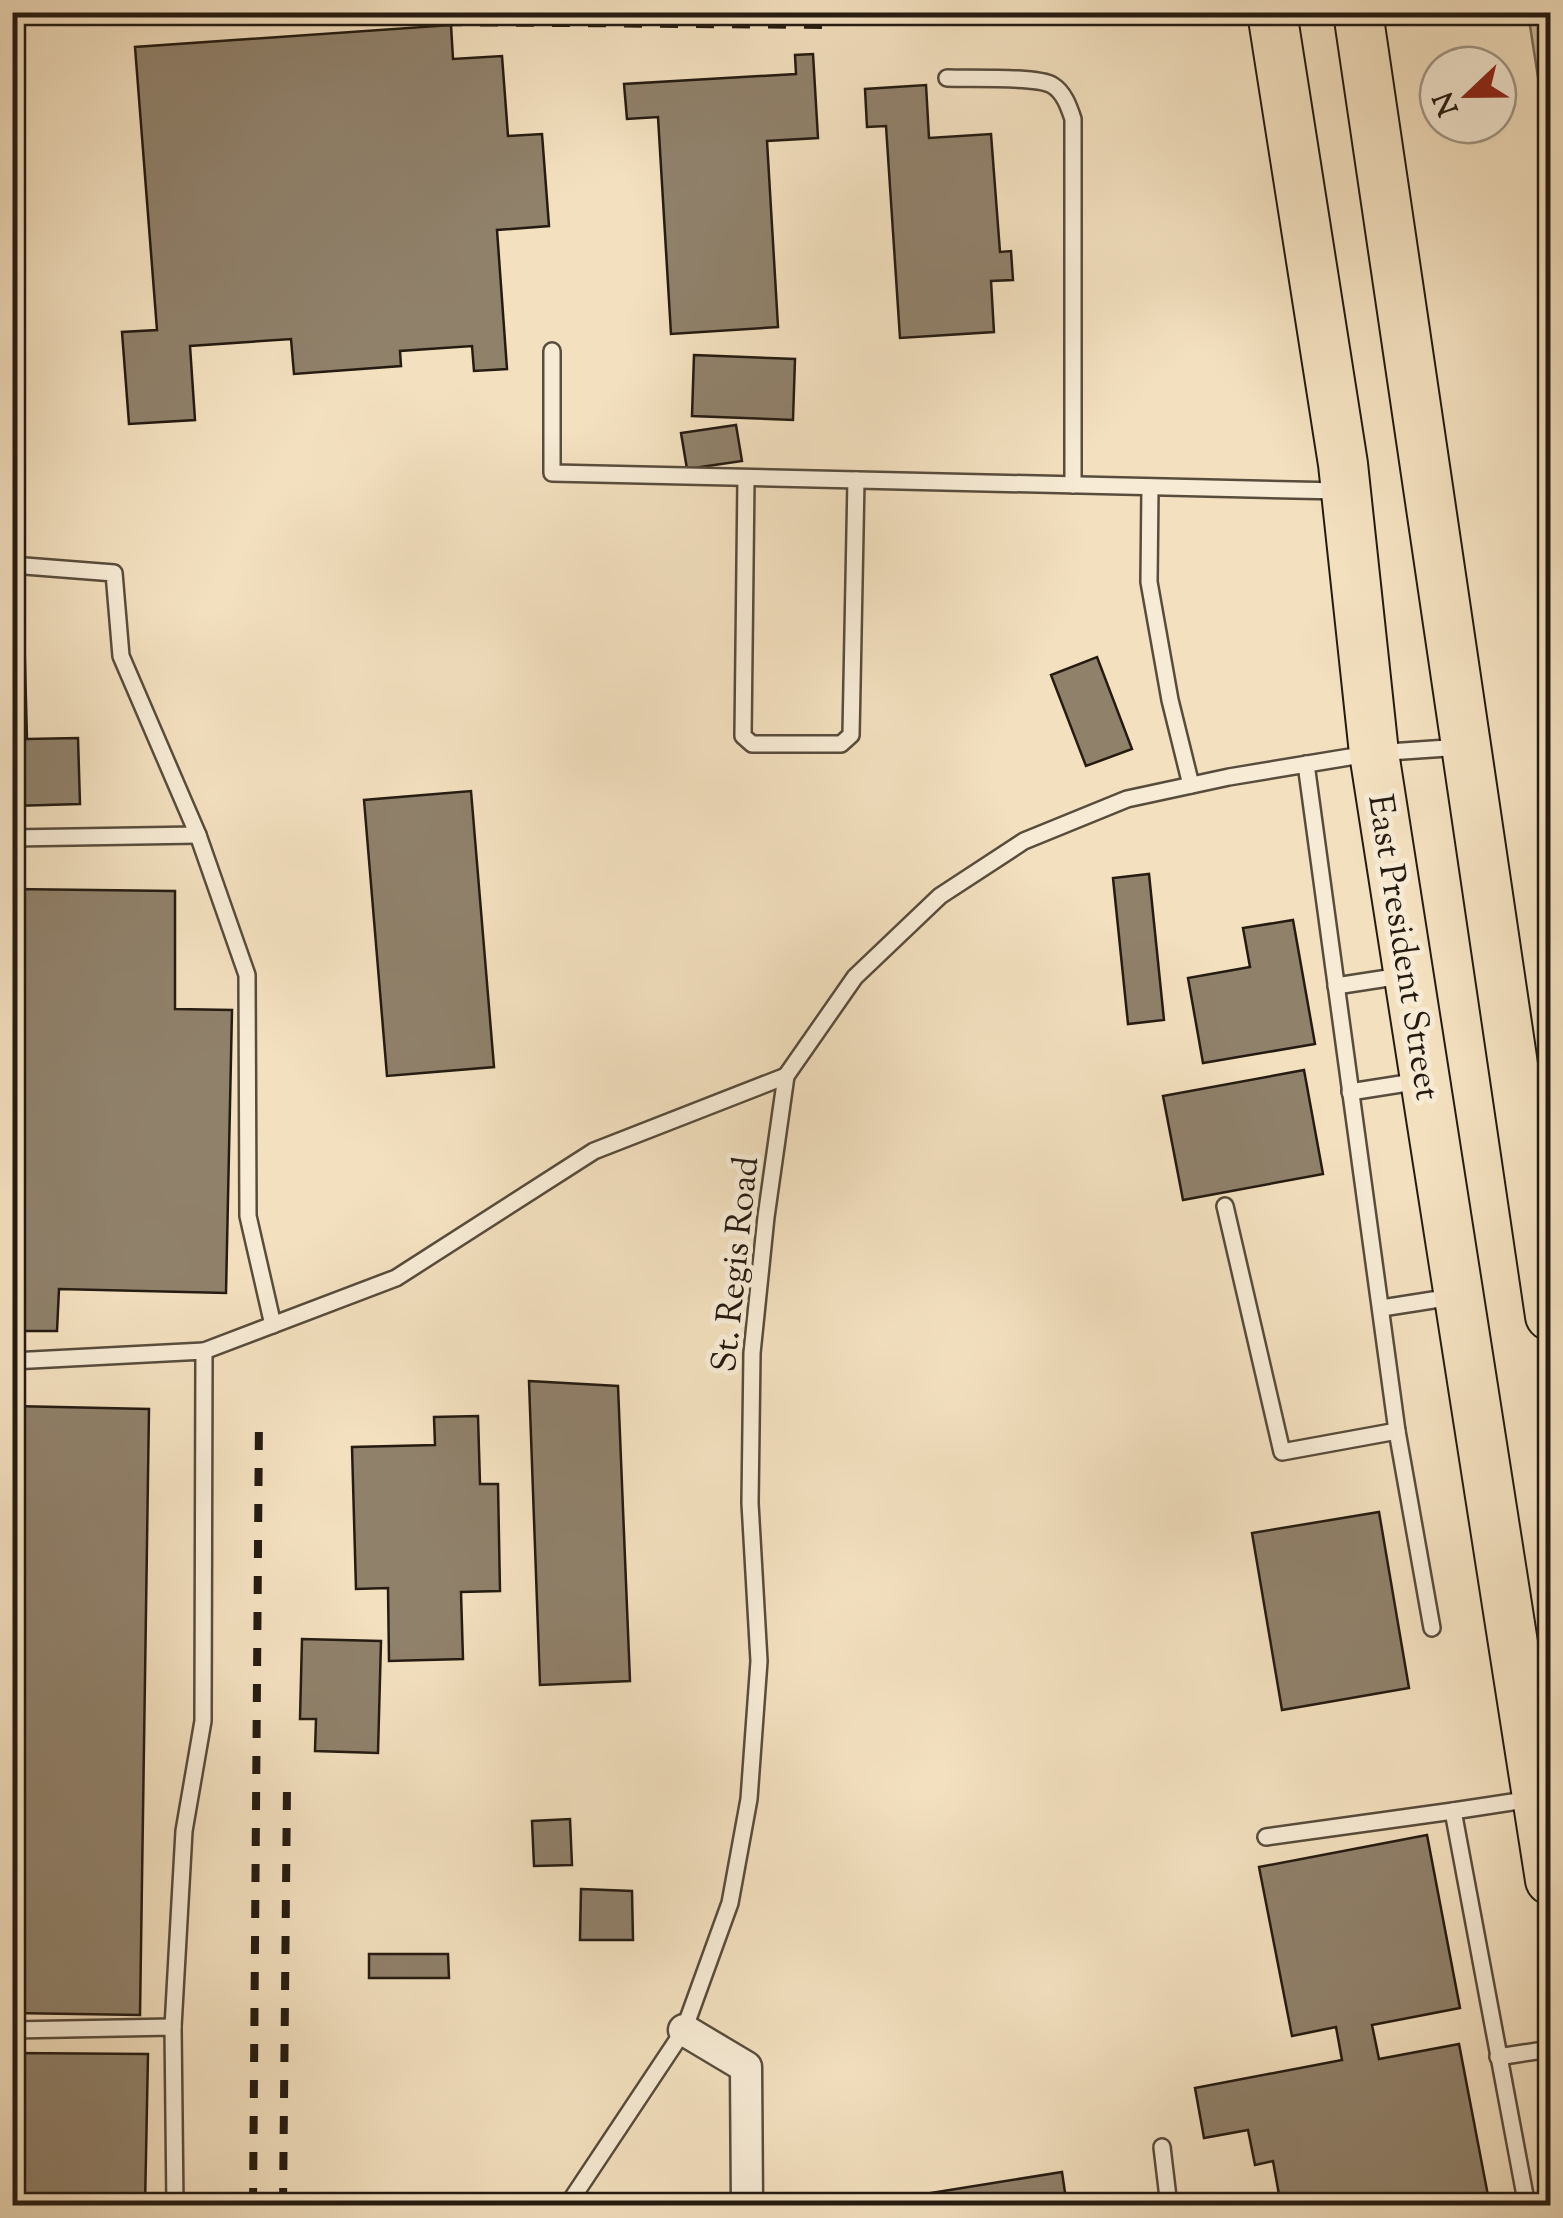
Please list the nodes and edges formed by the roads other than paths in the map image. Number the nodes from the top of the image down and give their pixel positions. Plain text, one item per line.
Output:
1 (1272, 12) edge
2 (1358, 12) edge
3 (947, 78) dead end
4 (552, 351) dead end
5 (746, 478) junction
6 (856, 480) junction
7 (1073, 485) junction
8 (1150, 487) junction
9 (1346, 491) junction
10 (12, 565) edge
11 (1466, 747) junction
12 (1374, 753) junction
13 (1306, 764) junction
14 (1191, 785) junction
15 (198, 835) junction
16 (12, 838) edge
17 (1410, 974) junction
18 (1336, 986) junction
19 (786, 1076) junction
20 (1427, 1080) junction
21 (1350, 1092) junction
22 (1224, 1206) dead end
23 (1460, 1296) junction
24 (1382, 1308) junction
25 (1550, 1316) edge
26 (274, 1325) junction
27 (204, 1352) junction
28 (12, 1361) edge
29 (1397, 1431) junction
30 (1432, 1628) dead end
31 (1538, 1798) junction
32 (1453, 1811) junction
33 (1266, 1837) dead end
34 (1550, 1880) edge
35 (172, 2027) junction
36 (12, 2030) edge
37 (684, 2030) junction
38 (1550, 2049) edge
39 (1498, 2057) junction
40 (1162, 2147) dead end
41 (174, 2206) edge
42 (568, 2206) edge
43 (747, 2206) edge
44 (1169, 2206) edge
45 (1527, 2206) edge

1 - 9 main road, East President Street
2 - 11 main road
3 - 7 lane
4 - 5 lane
5 - 6 lane
5 - 6 lane
6 - 7 lane
7 - 8 lane
8 - 9 lane
8 - 14 lane
9 - 12 main road, East President Street
10 - 15 lane
11 - 12 lane, St. Regis Road
11 - 25 main road
12 - 13 lane, St. Regis Road
12 - 17 main road, East President Street
13 - 14 lane, St. Regis Road
13 - 18 lane
14 - 19 lane, St. Regis Road
15 - 16 lane
15 - 26 lane
17 - 18 lane
17 - 20 main road, East President Street
18 - 21 lane
19 - 26 lane
19 - 37 lane, St. Regis Road
20 - 21 lane
20 - 23 main road, East President Street
21 - 24 lane
22 - 29 lane
23 - 24 lane
23 - 31 main road, East President Street
24 - 29 lane
26 - 27 lane
27 - 28 lane
27 - 35 lane
29 - 30 lane
31 - 32 lane
31 - 34 main road, East President Street
32 - 33 lane
32 - 39 lane
35 - 36 lane
35 - 41 lane
37 - 42 lane, St. Regis Road
37 - 43 street
38 - 39 lane
39 - 45 lane
40 - 44 lane

